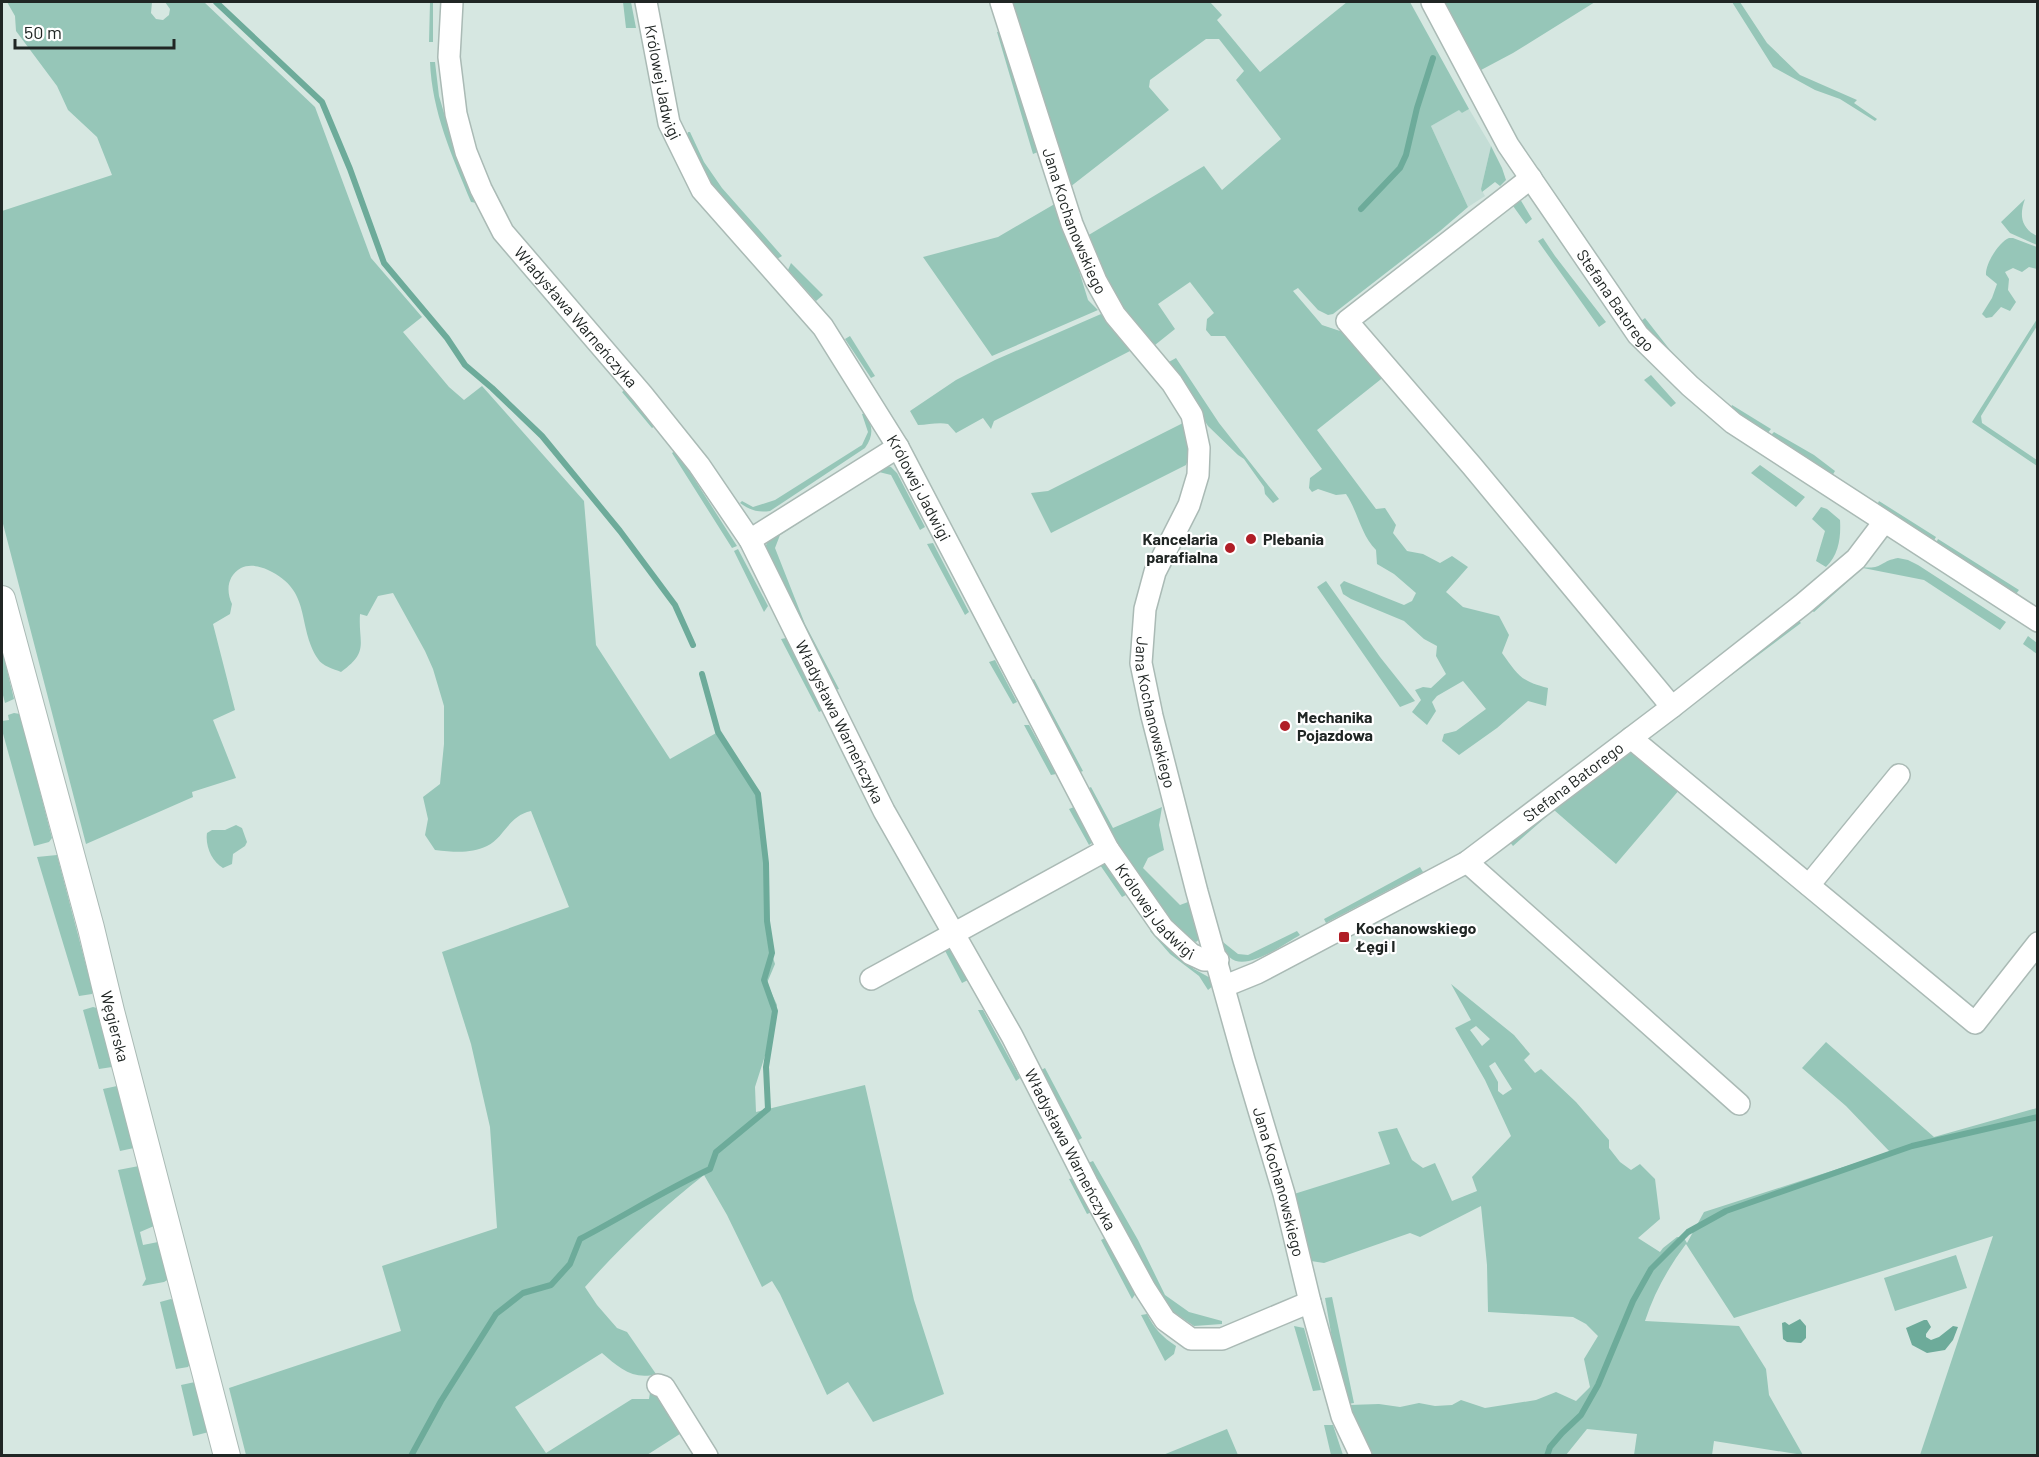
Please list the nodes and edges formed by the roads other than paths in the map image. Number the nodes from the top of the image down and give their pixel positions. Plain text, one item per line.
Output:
1 (452, 2) edge
2 (646, 2) edge
3 (1001, 2) edge
4 (1432, 2) edge
5 (1531, 178) junction
6 (898, 447) junction
7 (1884, 522) junction
8 (750, 540) junction
9 (2, 599) edge
10 (2037, 621) edge
11 (1672, 707) junction
12 (1631, 738) junction
13 (1899, 775) dead end
14 (1108, 849) junction
15 (1467, 862) junction
16 (1809, 885) junction
17 (954, 933) junction
18 (2037, 943) edge
19 (1218, 960) junction
20 (871, 979) dead end
21 (1225, 986) junction
22 (1739, 1104) dead end
23 (1310, 1302) junction
24 (658, 1385) dead end
25 (227, 1455) edge
26 (707, 1455) edge
27 (1361, 1455) edge

1 - 8 street, Władysława Warneńczyka
2 - 6 street, Królowej Jadwigi
3 - 19 street, Jana Kochanowskiego
4 - 5 street, Stefana Batorego
5 - 7 street, Stefana Batorego
5 - 11 street
6 - 8 street
6 - 14 street, Królowej Jadwigi
7 - 10 street, Stefana Batorego
7 - 11 street, Stefana Batorego
8 - 17 street, Władysława Warneńczyka
9 - 25 main road, Węgierska
11 - 12 street, Stefana Batorego
12 - 15 street, Stefana Batorego
12 - 16 street
13 - 16 street
14 - 17 street
14 - 19 street, Królowej Jadwigi
15 - 21 street, Stefana Batorego
15 - 22 street
16 - 18 street
17 - 20 street
17 - 23 street, Władysława Warneńczyka
19 - 21 street, Jana Kochanowskiego
21 - 23 street, Jana Kochanowskiego
23 - 27 street, Jana Kochanowskiego
24 - 26 street

